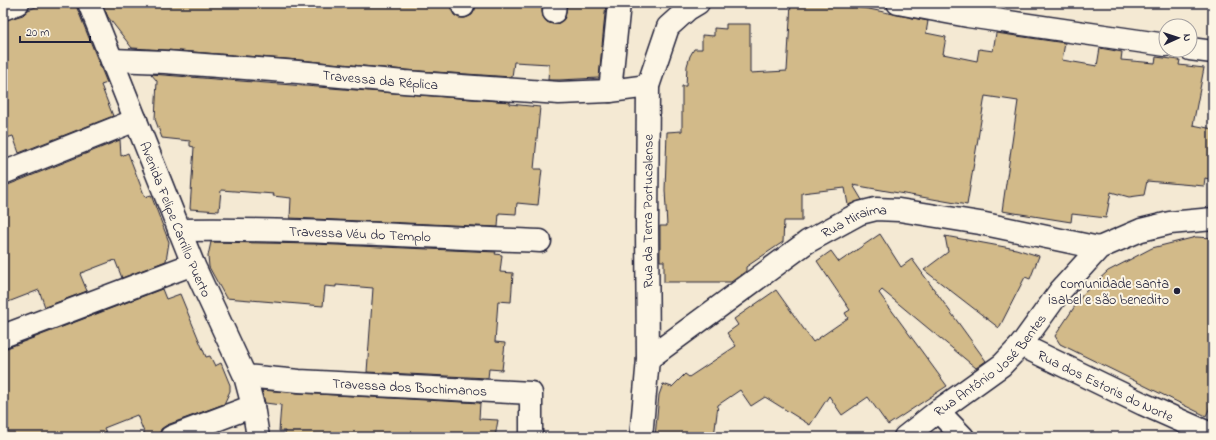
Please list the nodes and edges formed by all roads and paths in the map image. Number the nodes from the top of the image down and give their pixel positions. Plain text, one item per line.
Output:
1 (18, 3) edge
2 (89, 3) edge
3 (619, 3) edge
4 (698, 3) edge
5 (898, 3) edge
6 (3, 9) edge
7 (1158, 44) edge
8 (1198, 50) edge
9 (1213, 52) edge
10 (112, 60) junction
11 (648, 86) junction
12 (610, 90) junction
13 (136, 120) junction
14 (3, 173) edge
15 (1213, 219) edge
16 (179, 230) junction
17 (540, 242) dead end
18 (1099, 248) junction
19 (193, 264) junction
20 (3, 336) edge
21 (1022, 345) junction
22 (648, 359) junction
23 (245, 376) junction
24 (253, 406) junction
25 (938, 411) junction
26 (1213, 435) edge
27 (171, 437) edge
28 (258, 437) edge
29 (531, 437) edge
30 (641, 437) edge
31 (905, 437) edge
32 (963, 437) edge

1 - 6 street
2 - 10 street, Avenida Felipe Carrillo Puerto
3 - 12 street
4 - 11 street, Rua da Terra Portucalense
5 - 7 street
8 - 9 street
10 - 12 street, Travessa da Réplica
10 - 13 street, Avenida Felipe Carrillo Puerto
11 - 12 street, Travessa da Réplica
11 - 22 street, Rua da Terra Portucalense
13 - 14 street
13 - 16 street, Avenida Felipe Carrillo Puerto
15 - 18 street, Rua Antônio José Bentes
16 - 17 street, Travessa Véu do Templo
16 - 19 street, Avenida Felipe Carrillo Puerto
18 - 21 street, Rua Antônio José Bentes
18 - 22 street, Rua Miraima
19 - 20 street
19 - 23 street, Avenida Felipe Carrillo Puerto
21 - 25 street, Rua Antônio José Bentes
21 - 26 street, Rua dos Estoris do Norte
22 - 30 street, Rua da Terra Portucalense
23 - 24 street, Avenida Felipe Carrillo Puerto
23 - 29 street, Travessa dos Bochimanos
24 - 27 street
24 - 28 street, Avenida Felipe Carrillo Puerto
25 - 31 street, Rua Antônio José Bentes
25 - 32 street

